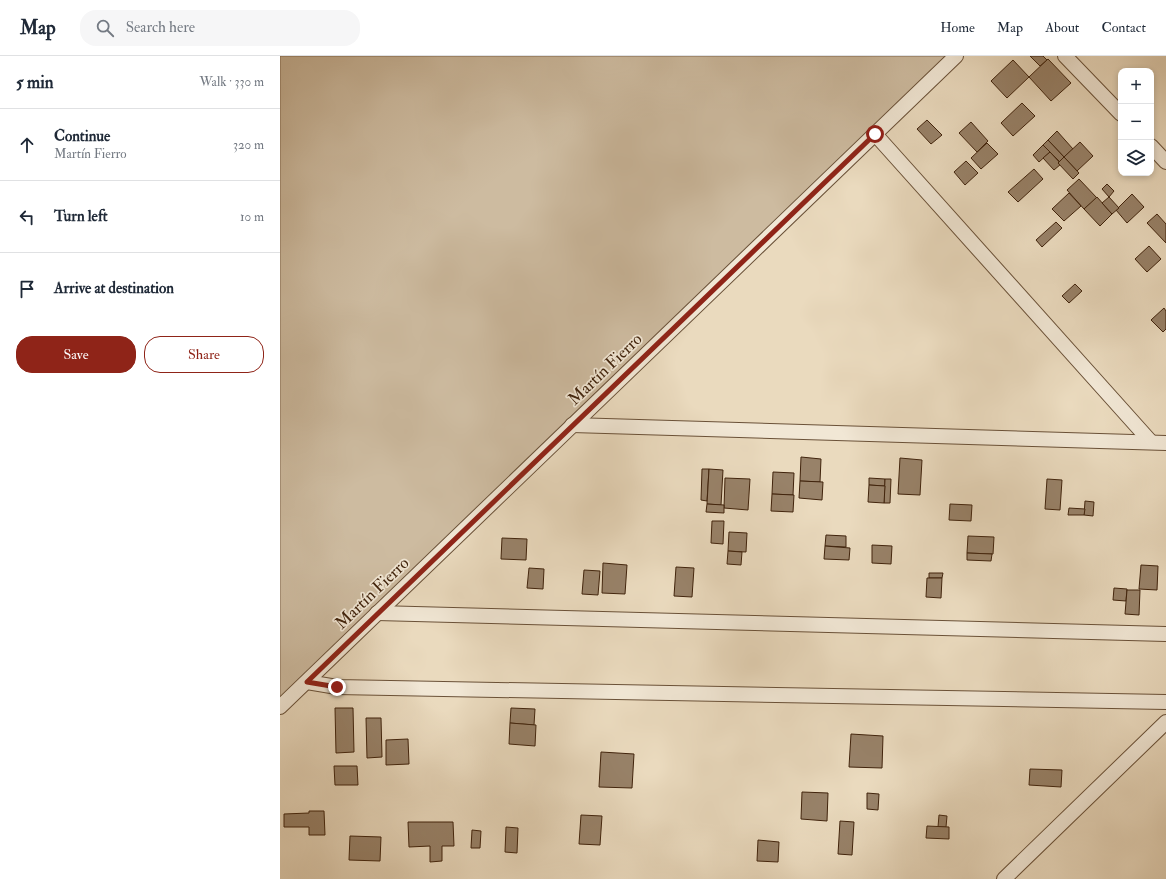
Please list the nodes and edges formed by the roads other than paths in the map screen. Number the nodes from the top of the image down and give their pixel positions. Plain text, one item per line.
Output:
1 (956, 56) edge
2 (1065, 56) edge
3 (1118, 111) edge
4 (875, 134) junction
5 (1154, 149) edge
6 (1166, 162) edge
7 (572, 425) junction
8 (1151, 442) junction
9 (1166, 443) edge
10 (377, 613) junction
11 (1166, 634) edge
12 (307, 682) junction
13 (1166, 702) edge
14 (280, 707) edge
15 (1166, 722) edge
16 (1004, 879) edge

1 - 4 street, Martín Fierro
2 - 3 street
4 - 7 street, Martín Fierro
4 - 8 street
5 - 6 street
7 - 8 street
7 - 10 street, Martín Fierro
8 - 9 street
10 - 11 street
10 - 12 street, Martín Fierro
12 - 13 street
12 - 14 street, Martín Fierro
15 - 16 street

